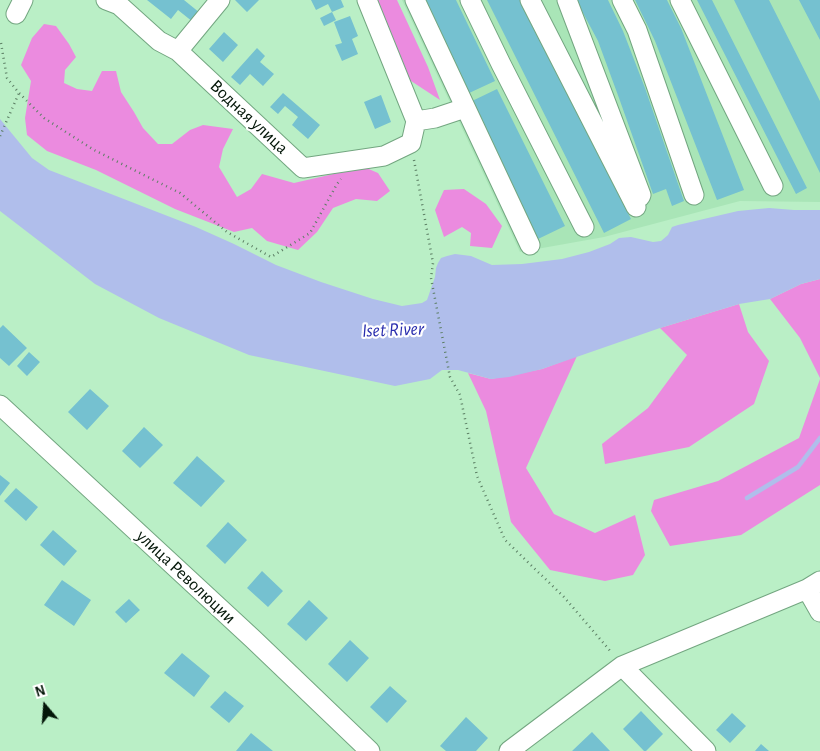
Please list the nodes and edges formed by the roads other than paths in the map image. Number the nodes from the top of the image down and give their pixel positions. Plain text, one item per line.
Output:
1 (106, 0) edge
2 (220, 0) edge
3 (367, 0) edge
4 (415, 0) edge
5 (470, 0) edge
6 (530, 0) edge
7 (567, 0) edge
8 (622, 0) edge
9 (680, 0) edge
10 (178, 51) junction
11 (465, 108) junction
12 (416, 121) junction
13 (773, 186) dead end
14 (694, 196) dead end
15 (584, 227) dead end
16 (530, 245) dead end
17 (0, 405) edge
18 (813, 585) edge
19 (820, 612) edge
20 (622, 666) junction
21 (370, 751) edge
22 (509, 751) edge
23 (706, 751) edge

1 - 10 street, Водная улица
2 - 10 street
3 - 12 street
4 - 11 street
5 - 15 street
6 - 7 street
8 - 14 street
9 - 13 street
10 - 12 street, Водная улица
11 - 12 street
11 - 16 street
17 - 21 street, улица Революции
18 - 19 street
18 - 20 street
20 - 22 street
20 - 23 street

